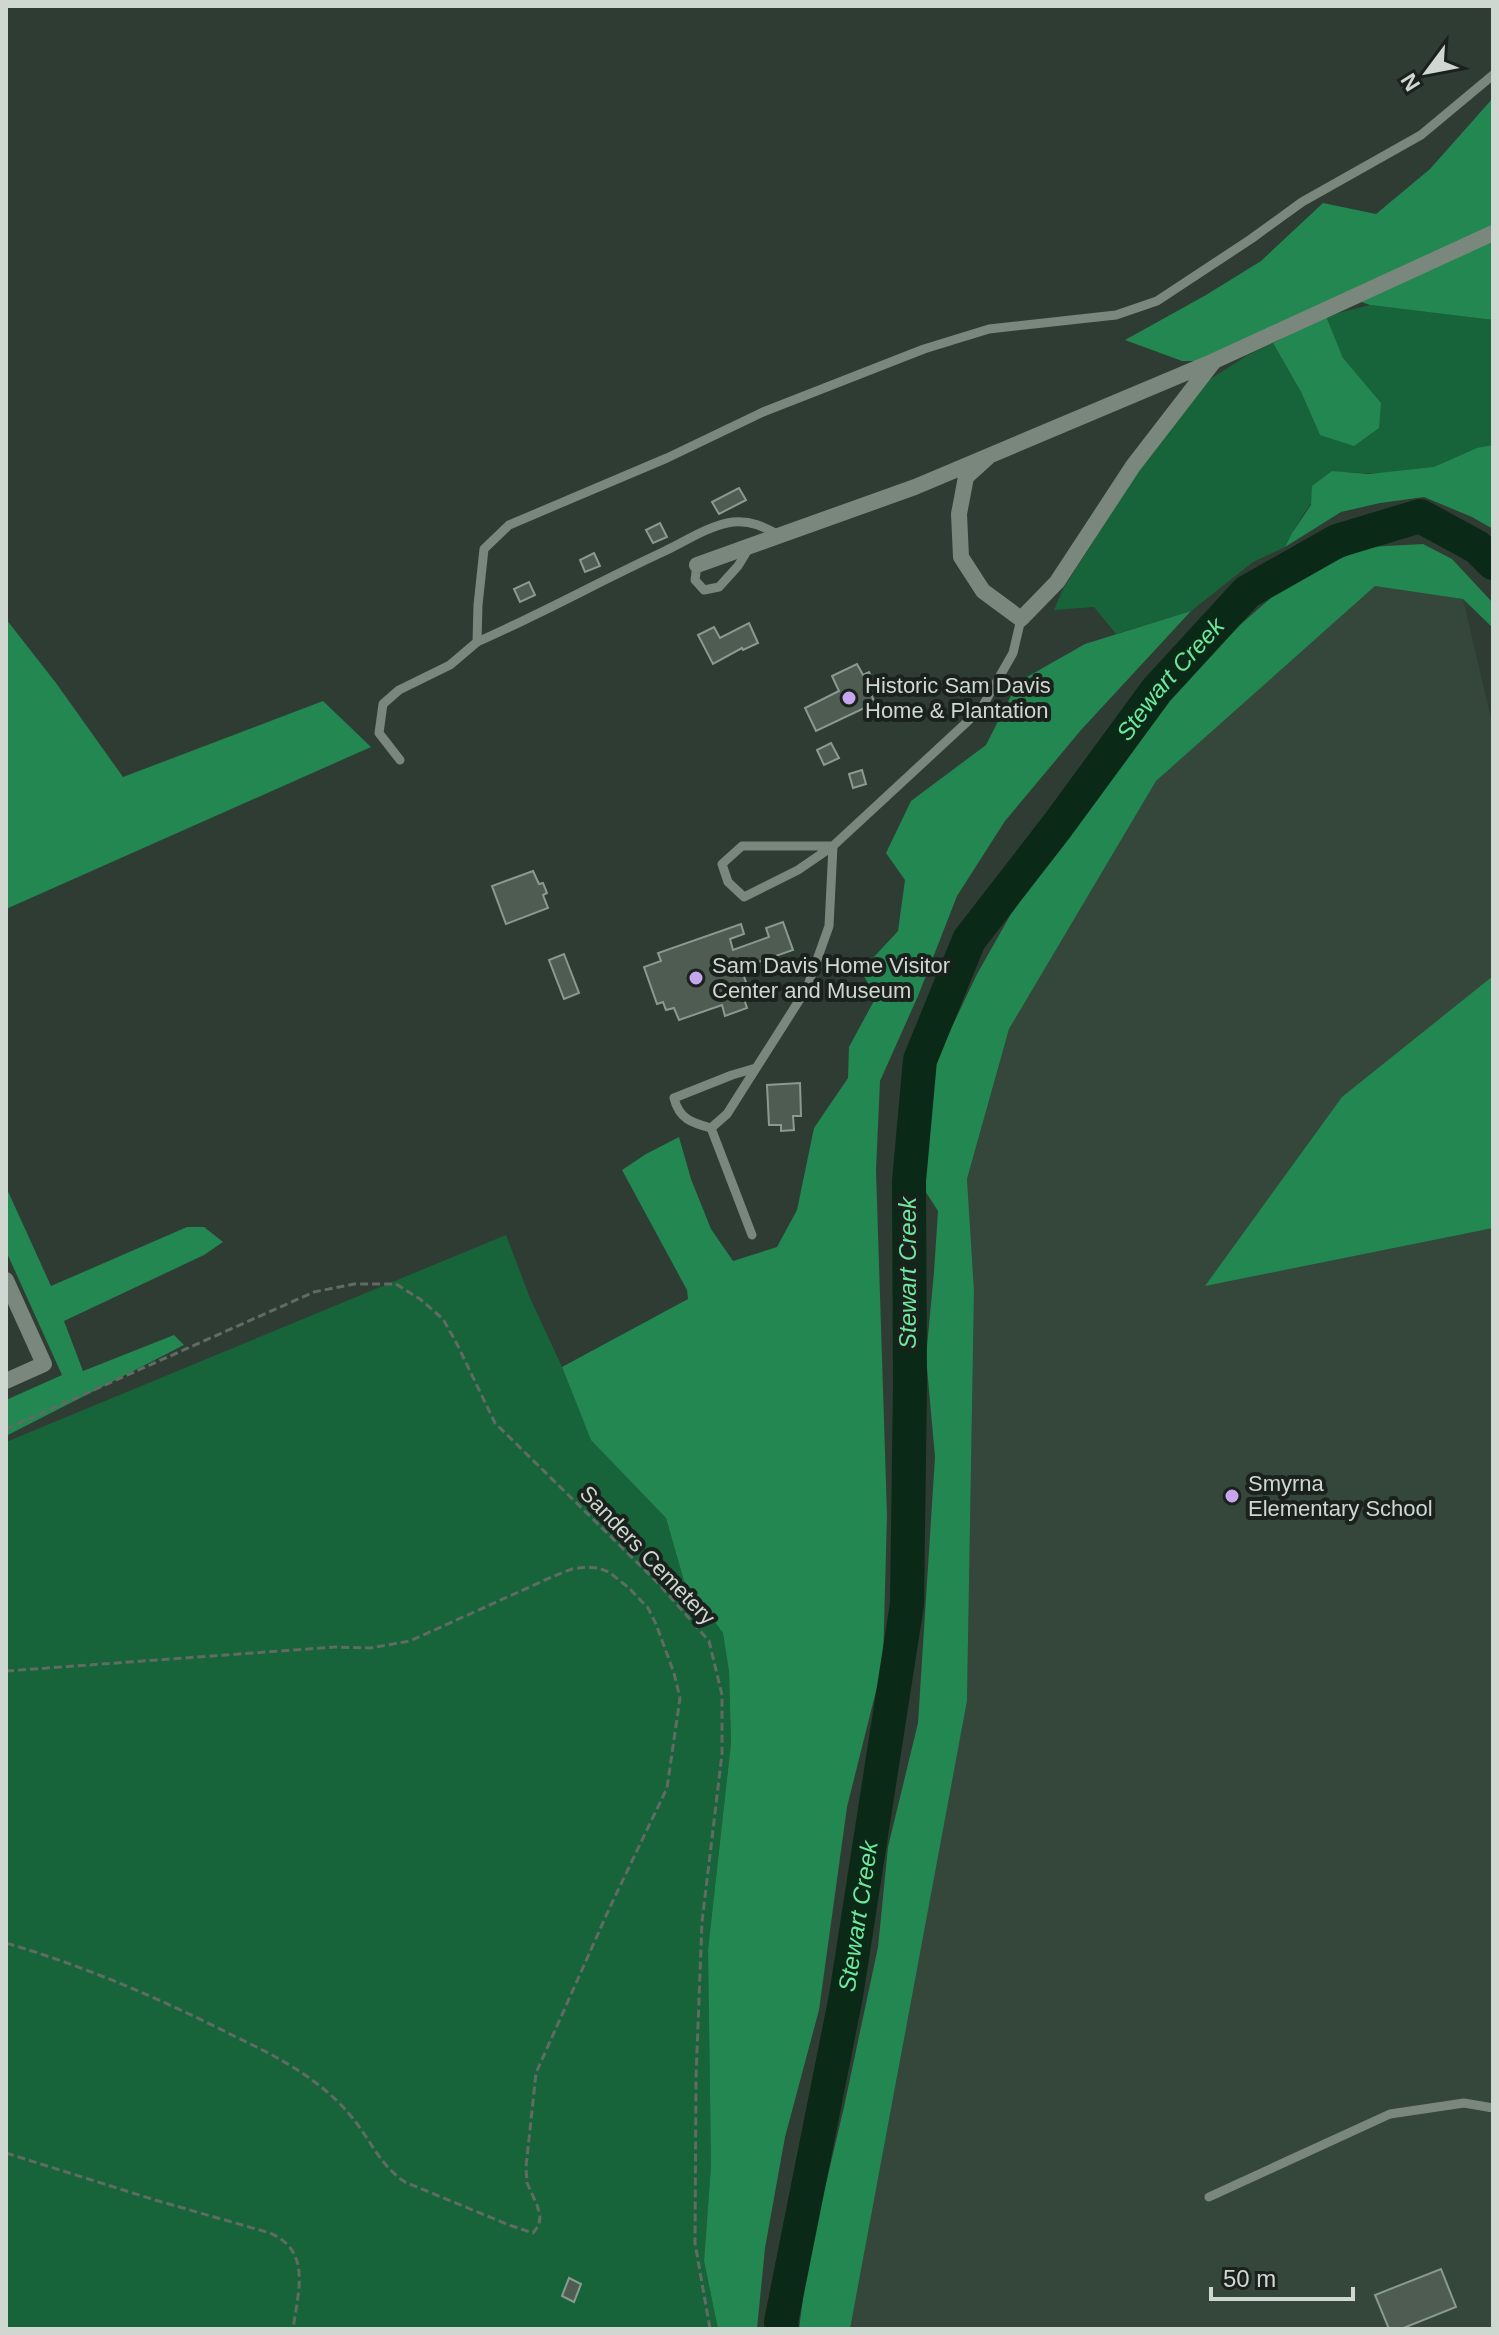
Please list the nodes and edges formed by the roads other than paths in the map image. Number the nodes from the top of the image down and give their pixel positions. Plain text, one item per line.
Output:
1 (1493, 75) edge
2 (1493, 233) edge
3 (1214, 361) junction
4 (988, 457) junction
5 (779, 535) junction
6 (751, 545) junction
7 (697, 565) joint
8 (1021, 619) junction
9 (477, 642) junction
10 (400, 760) dead end
11 (833, 846) junction
12 (756, 1068) junction
13 (711, 1128) junction
14 (752, 1235) dead end
15 (6, 1280) edge
16 (6, 1381) edge
17 (1493, 2108) edge
18 (1209, 2197) dead end

1 - 9 lane
2 - 3 street
3 - 4 street
3 - 8 street
4 - 5 street
4 - 8 street
5 - 6 street
5 - 9 lane
6 - 7 street
6 - 7 lane
8 - 11 lane
9 - 10 lane
11 - 11 lane
11 - 12 lane
12 - 13 lane
12 - 13 lane
13 - 14 lane
15 - 16 street
17 - 18 lane

